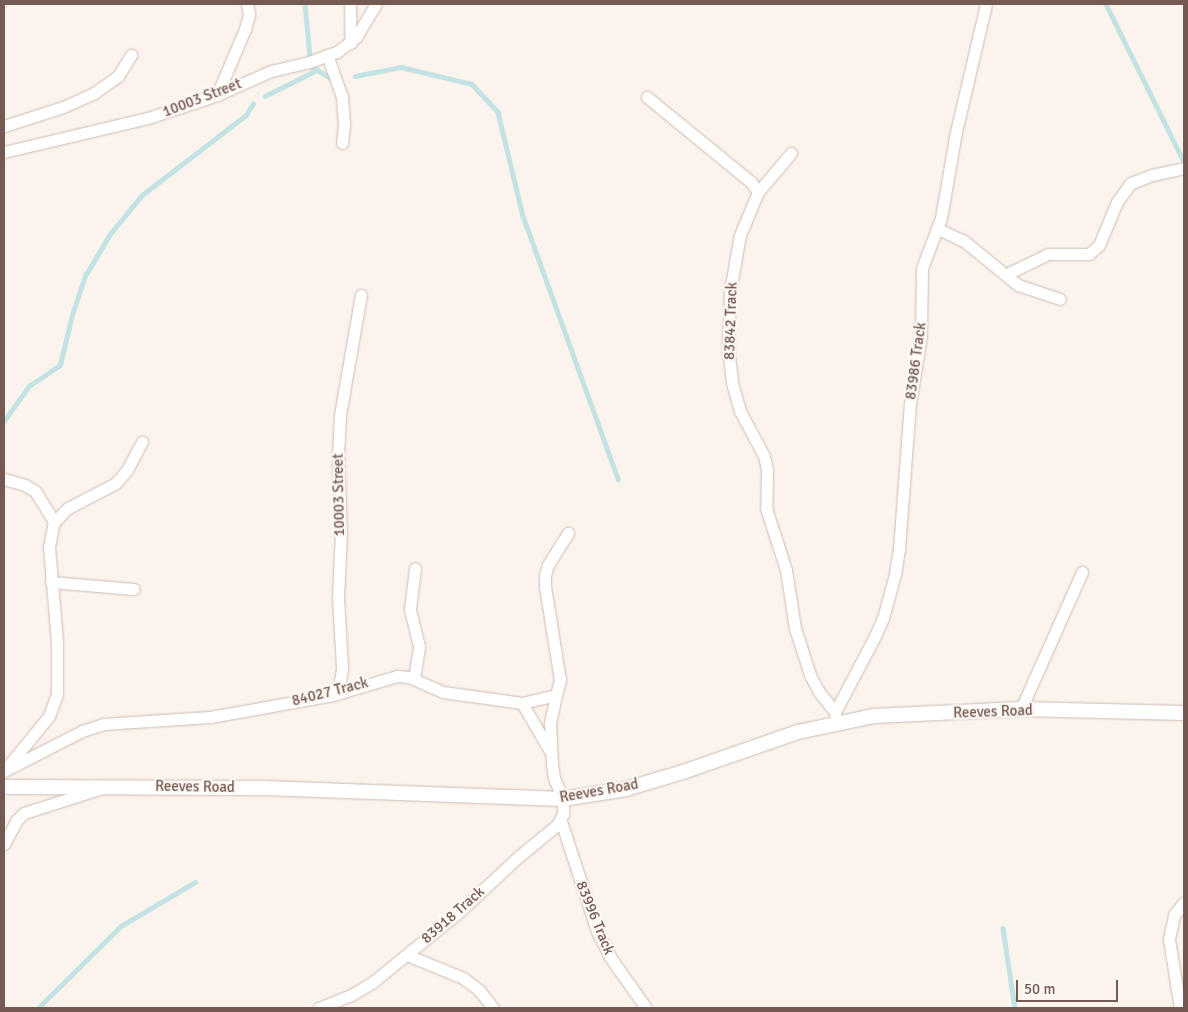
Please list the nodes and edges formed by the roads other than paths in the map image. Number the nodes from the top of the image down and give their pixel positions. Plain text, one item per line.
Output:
1 (248, 4) edge
2 (350, 4) edge
3 (376, 4) edge
4 (986, 4) edge
5 (351, 43) junction
6 (131, 55) dead end
7 (327, 55) junction
8 (217, 95) junction
9 (648, 97) dead end
10 (4, 126) edge
11 (342, 143) dead end
12 (4, 152) edge
13 (791, 153) dead end
14 (1184, 168) edge
15 (758, 192) junction
16 (938, 229) junction
17 (1007, 274) junction
18 (361, 295) dead end
19 (1060, 299) dead end
20 (142, 442) dead end
21 (4, 479) edge
22 (54, 522) junction
23 (568, 533) dead end
24 (415, 568) dead end
25 (1082, 572) dead end
26 (50, 582) junction
27 (134, 589) dead end
28 (414, 679) junction
29 (333, 695) junction
30 (556, 695) junction
31 (522, 703) junction
32 (1021, 709) junction
33 (1184, 713) edge
34 (836, 717) junction
35 (551, 752) junction
36 (4, 771) edge
37 (4, 787) edge
38 (100, 788) junction
39 (563, 799) junction
40 (561, 820) junction
41 (4, 844) edge
42 (1184, 902) edge
43 (406, 955) junction
44 (318, 1008) edge
45 (493, 1008) edge
46 (646, 1008) edge
47 (1180, 1008) edge

1 - 8 street
2 - 5 street
3 - 5 street
4 - 16 street, 83986 Track
5 - 7 street, 10003 Street
6 - 10 street
7 - 8 street, 10003 Street
7 - 11 street
8 - 12 street, 10003 Street
9 - 15 street
13 - 15 street, 83842 Track
14 - 17 street
15 - 34 street, 83842 Track
16 - 17 street
16 - 34 street, 83986 Track
17 - 19 street
18 - 29 street, 10003 Street
20 - 22 street
21 - 22 street
22 - 26 street
23 - 30 street
24 - 28 street
25 - 32 street
26 - 27 street
26 - 36 street
28 - 29 street, 84027 Track
28 - 31 street, 84027 Track
29 - 36 street, 84027 Track
30 - 31 street, 84027 Track
30 - 35 street
31 - 35 street
32 - 33 street, Reeves Road
32 - 34 street, Reeves Road
34 - 39 street, Reeves Road
35 - 39 street
37 - 38 street, Reeves Road
38 - 39 street, Reeves Road
38 - 41 street
39 - 40 street
40 - 43 street, 83918 Track
40 - 46 street, 83996 Track
42 - 47 street
43 - 44 street, 83918 Track
43 - 45 street

